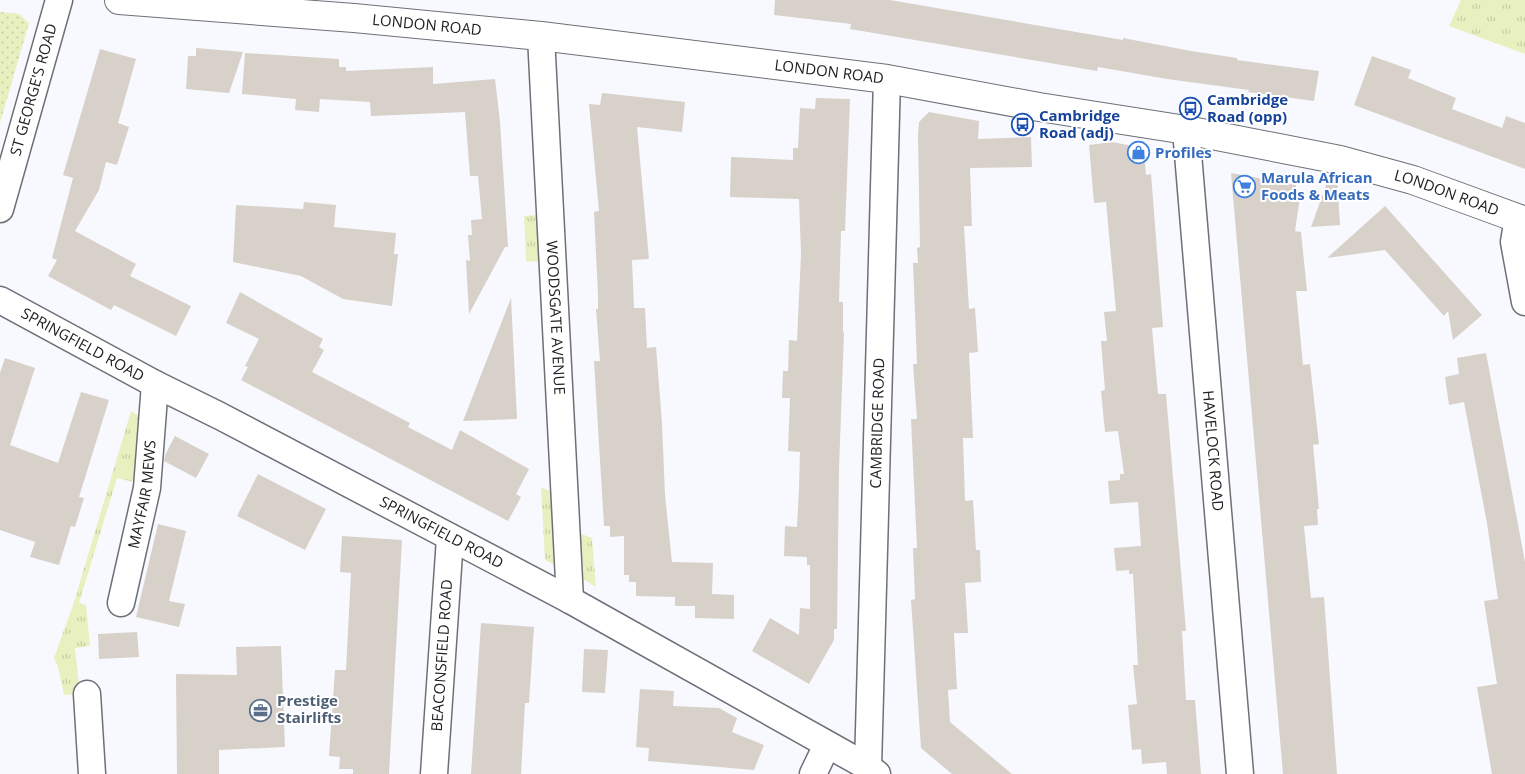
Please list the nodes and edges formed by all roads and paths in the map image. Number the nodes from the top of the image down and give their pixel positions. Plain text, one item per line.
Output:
1 (59, 0) edge
2 (119, 0) edge
3 (541, 36) junction
4 (887, 79) junction
5 (1186, 130) junction
6 (0, 209) edge
7 (1522, 219) edge
8 (0, 300) edge
9 (1525, 302) edge
10 (154, 384) junction
11 (450, 538) junction
12 (570, 600) junction
13 (121, 603) dead end
14 (87, 694) dead end
15 (827, 745) junction
16 (872, 771) edge
17 (92, 774) edge
18 (434, 774) edge
19 (813, 774) edge
20 (1240, 774) edge

1 - 6 street, ST GEORGE'S ROAD
2 - 3 main road, LONDON ROAD
3 - 4 main road, LONDON ROAD
3 - 12 street, WOODSGATE AVENUE
4 - 5 main road, LONDON ROAD
4 - 16 street, CAMBRIDGE ROAD
5 - 7 main road, LONDON ROAD
5 - 20 street, HAVELOCK ROAD
7 - 9 street
8 - 10 street, SPRINGFIELD ROAD
10 - 11 street, SPRINGFIELD ROAD
10 - 13 street, MAYFAIR MEWS
11 - 12 street, SPRINGFIELD ROAD
11 - 18 street, BEACONSFIELD ROAD
12 - 15 street, SPRINGFIELD ROAD
14 - 17 street
15 - 16 street, SPRINGFIELD ROAD
15 - 19 street

